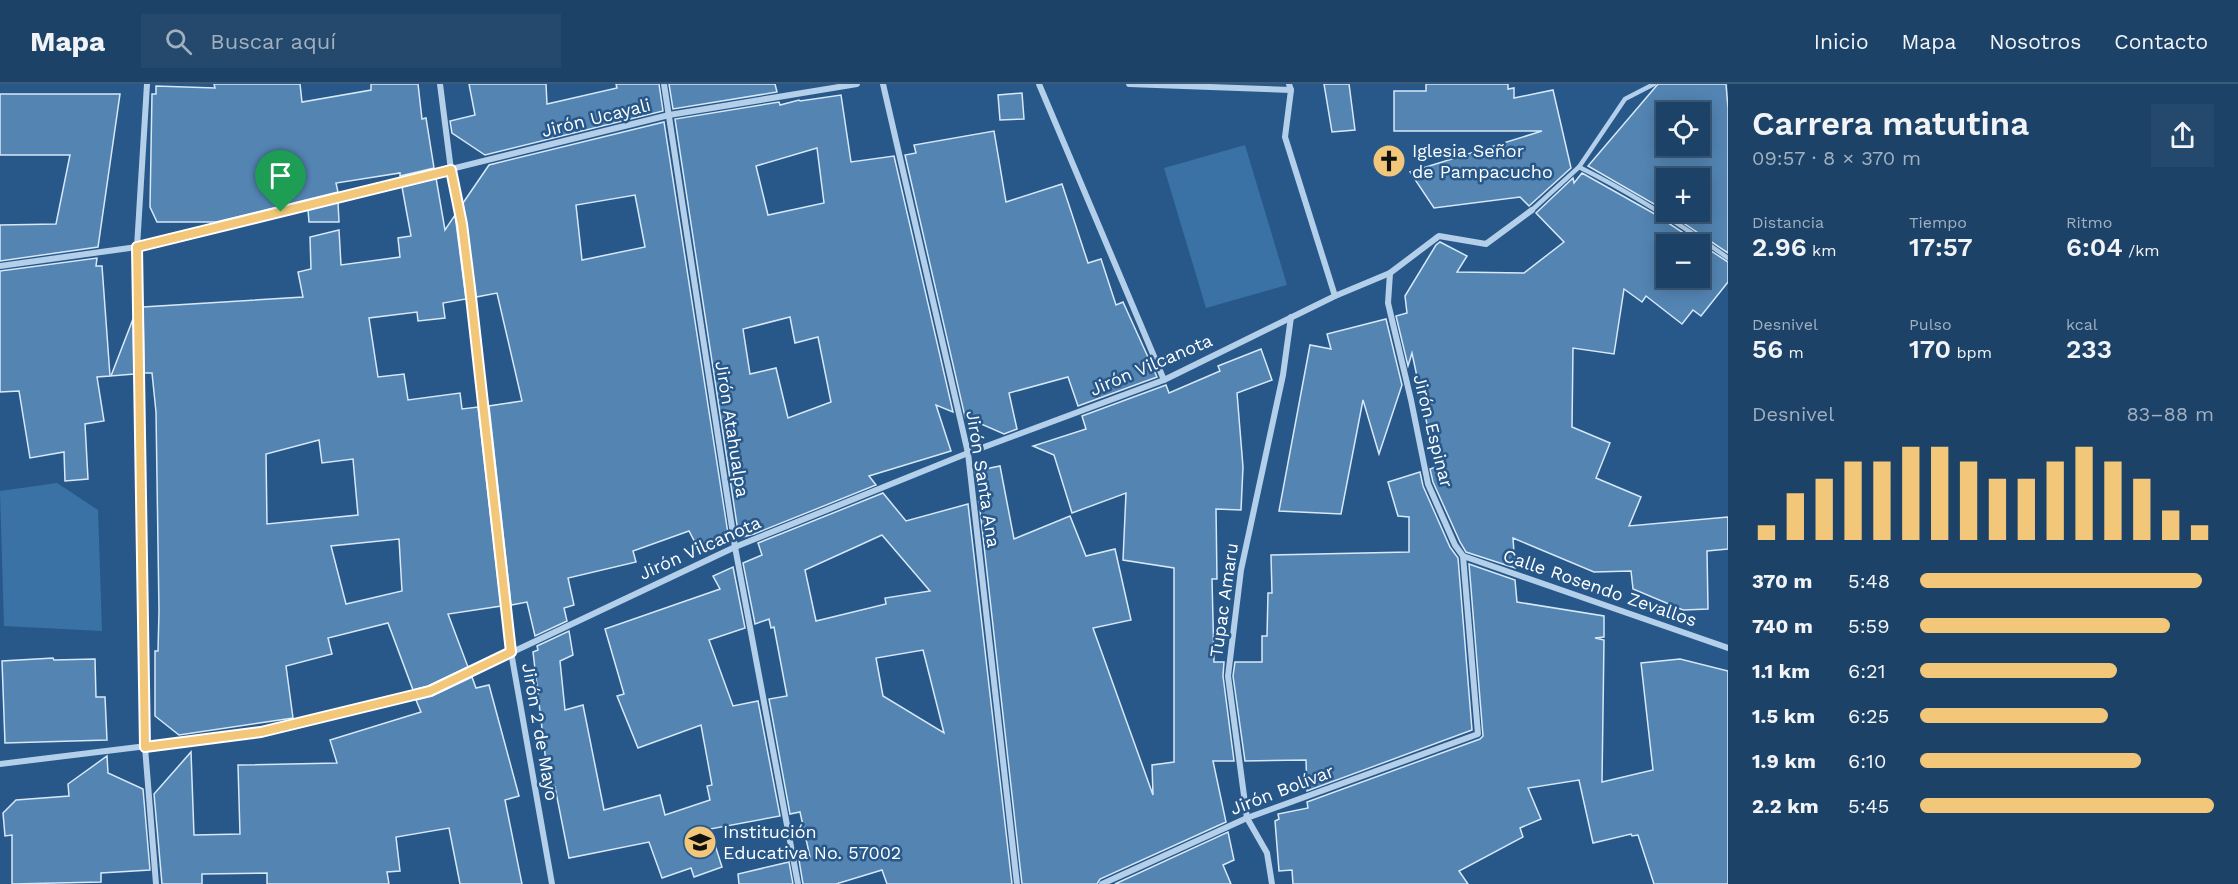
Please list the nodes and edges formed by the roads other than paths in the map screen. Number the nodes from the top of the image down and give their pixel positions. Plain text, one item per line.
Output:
1 (147, 84) edge
2 (440, 84) edge
3 (664, 84) edge
4 (857, 84) edge
5 (883, 84) edge
6 (1039, 84) edge
7 (1129, 84) edge
8 (1654, 84) edge
9 (1290, 87) edge
10 (669, 115) junction
11 (1579, 167) junction
12 (451, 170) junction
13 (1532, 210) joint
14 (137, 247) junction
15 (1728, 258) edge
16 (0, 266) edge
17 (1390, 273) junction
18 (1335, 296) junction
19 (1291, 317) junction
20 (1164, 380) junction
21 (968, 453) junction
22 (735, 547) junction
23 (1463, 556) junction
24 (1728, 648) edge
25 (511, 652) junction
26 (1478, 734) joint
27 (145, 747) junction
28 (0, 764) edge
29 (1247, 818) junction
30 (156, 884) edge
31 (552, 884) edge
32 (798, 884) edge
33 (1017, 884) edge
34 (1102, 884) edge
35 (1272, 884) edge

1 - 14 street
2 - 12 street, Jirón 2 de Mayo
3 - 10 street, Jirón Atahualpa
4 - 10 street, Jirón Ucayali
5 - 21 street, Jirón Santa Ana
6 - 20 street
7 - 9 street
8 - 11 lane
9 - 18 street
10 - 12 street, Jirón Ucayali
10 - 22 street, Jirón Atahualpa
11 - 13 lane
11 - 15 lane
12 - 14 street, Jirón Ucayali
12 - 25 street, Jirón 2 de Mayo
13 - 17 street, Jirón Vilcanota
14 - 16 street, Jirón Ucayali
14 - 27 street
17 - 18 street, Jirón Vilcanota
17 - 23 street, Jirón Espinar
18 - 19 street, Jirón Vilcanota
19 - 20 street, Jirón Vilcanota
19 - 29 street, Tupac Amaru
20 - 21 street, Jirón Vilcanota
21 - 22 street, Jirón Vilcanota
21 - 33 street, Jirón Santa Ana
22 - 25 street, Jirón Vilcanota
22 - 32 street, Jirón Atahualpa
23 - 24 street, Calle Rosendo Zevallos
23 - 26 street, Jirón Espinar
25 - 27 street, Jirón Vilcanota
25 - 31 street, Jirón 2 de Mayo
26 - 29 street, Jirón Bolívar
27 - 28 street, Jirón Vilcanota
27 - 30 street
29 - 34 street, Jirón Bolívar
29 - 35 street, Tupac Amaru

